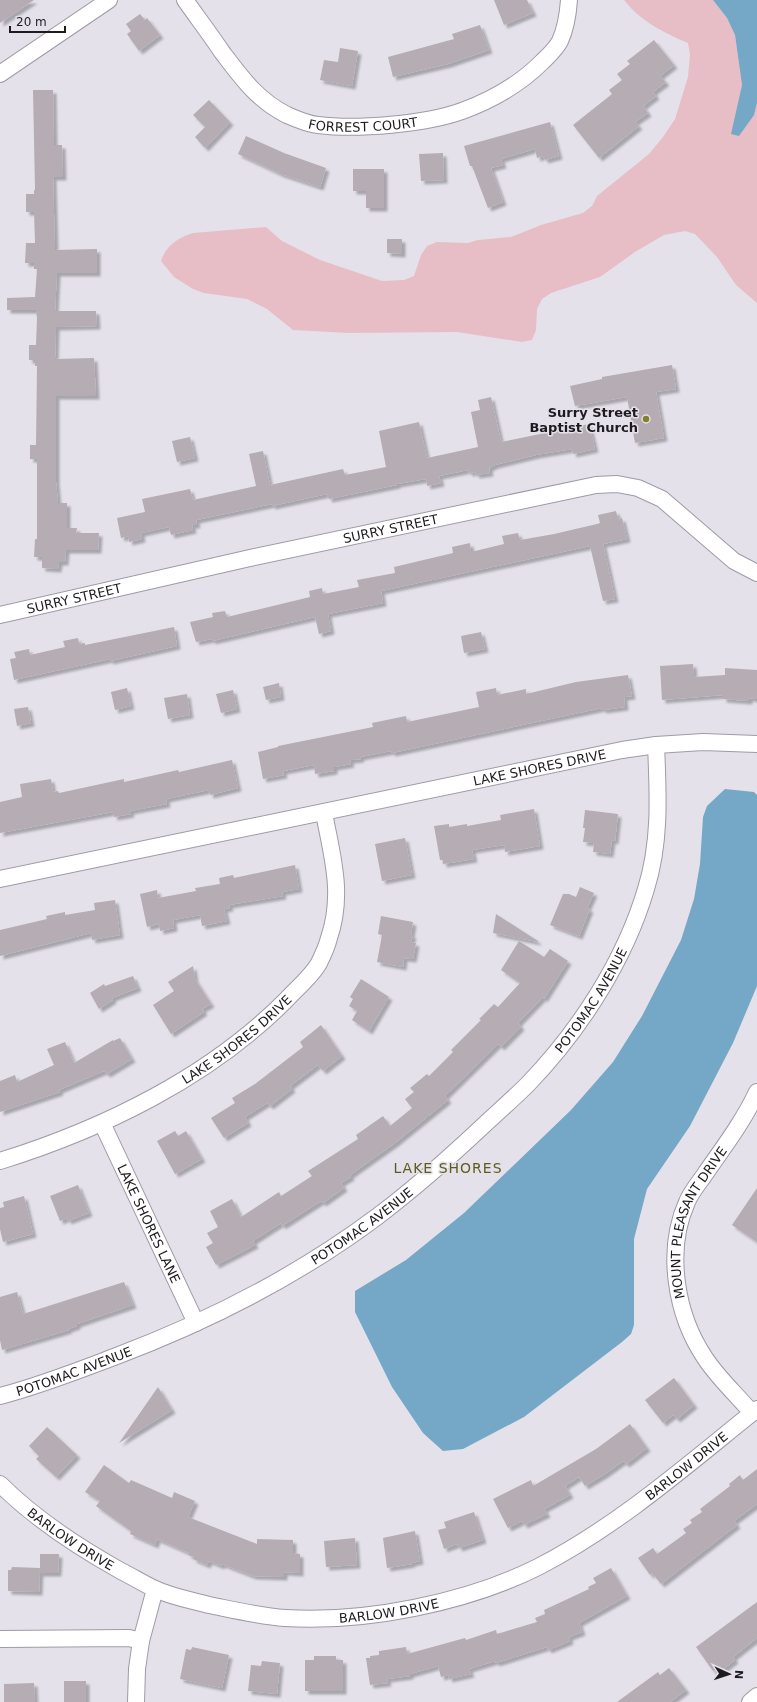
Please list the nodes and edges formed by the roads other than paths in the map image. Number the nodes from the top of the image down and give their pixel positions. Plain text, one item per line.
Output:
1 (109, 0) edge
2 (185, 0) edge
3 (569, 0) edge
4 (0, 74) edge
5 (757, 573) edge
6 (0, 614) edge
7 (656, 744) junction
8 (757, 744) edge
9 (324, 813) junction
10 (0, 879) edge
11 (757, 1092) edge
12 (102, 1123) junction
13 (0, 1161) edge
14 (196, 1323) junction
15 (0, 1396) edge
16 (754, 1411) edge
17 (0, 1484) edge
18 (155, 1589) junction
19 (0, 1639) edge
20 (141, 1641) junction
21 (757, 1696) edge
22 (136, 1702) edge
23 (750, 1702) edge

1 - 4 street
2 - 3 street, FORREST COURT
5 - 6 street, SURRY STREET
7 - 8 street, LAKE SHORES DRIVE
7 - 9 street, LAKE SHORES DRIVE
7 - 14 street, POTOMAC AVENUE
9 - 10 street, LAKE SHORES DRIVE
9 - 12 street, LAKE SHORES DRIVE
11 - 16 street, MOUNT PLEASANT DRIVE
12 - 13 street, LAKE SHORES DRIVE
12 - 14 street, LAKE SHORES LANE
14 - 15 street, POTOMAC AVENUE
16 - 18 street, BARLOW DRIVE
17 - 18 street, BARLOW DRIVE
18 - 20 street
19 - 20 street
20 - 22 street
21 - 23 street

